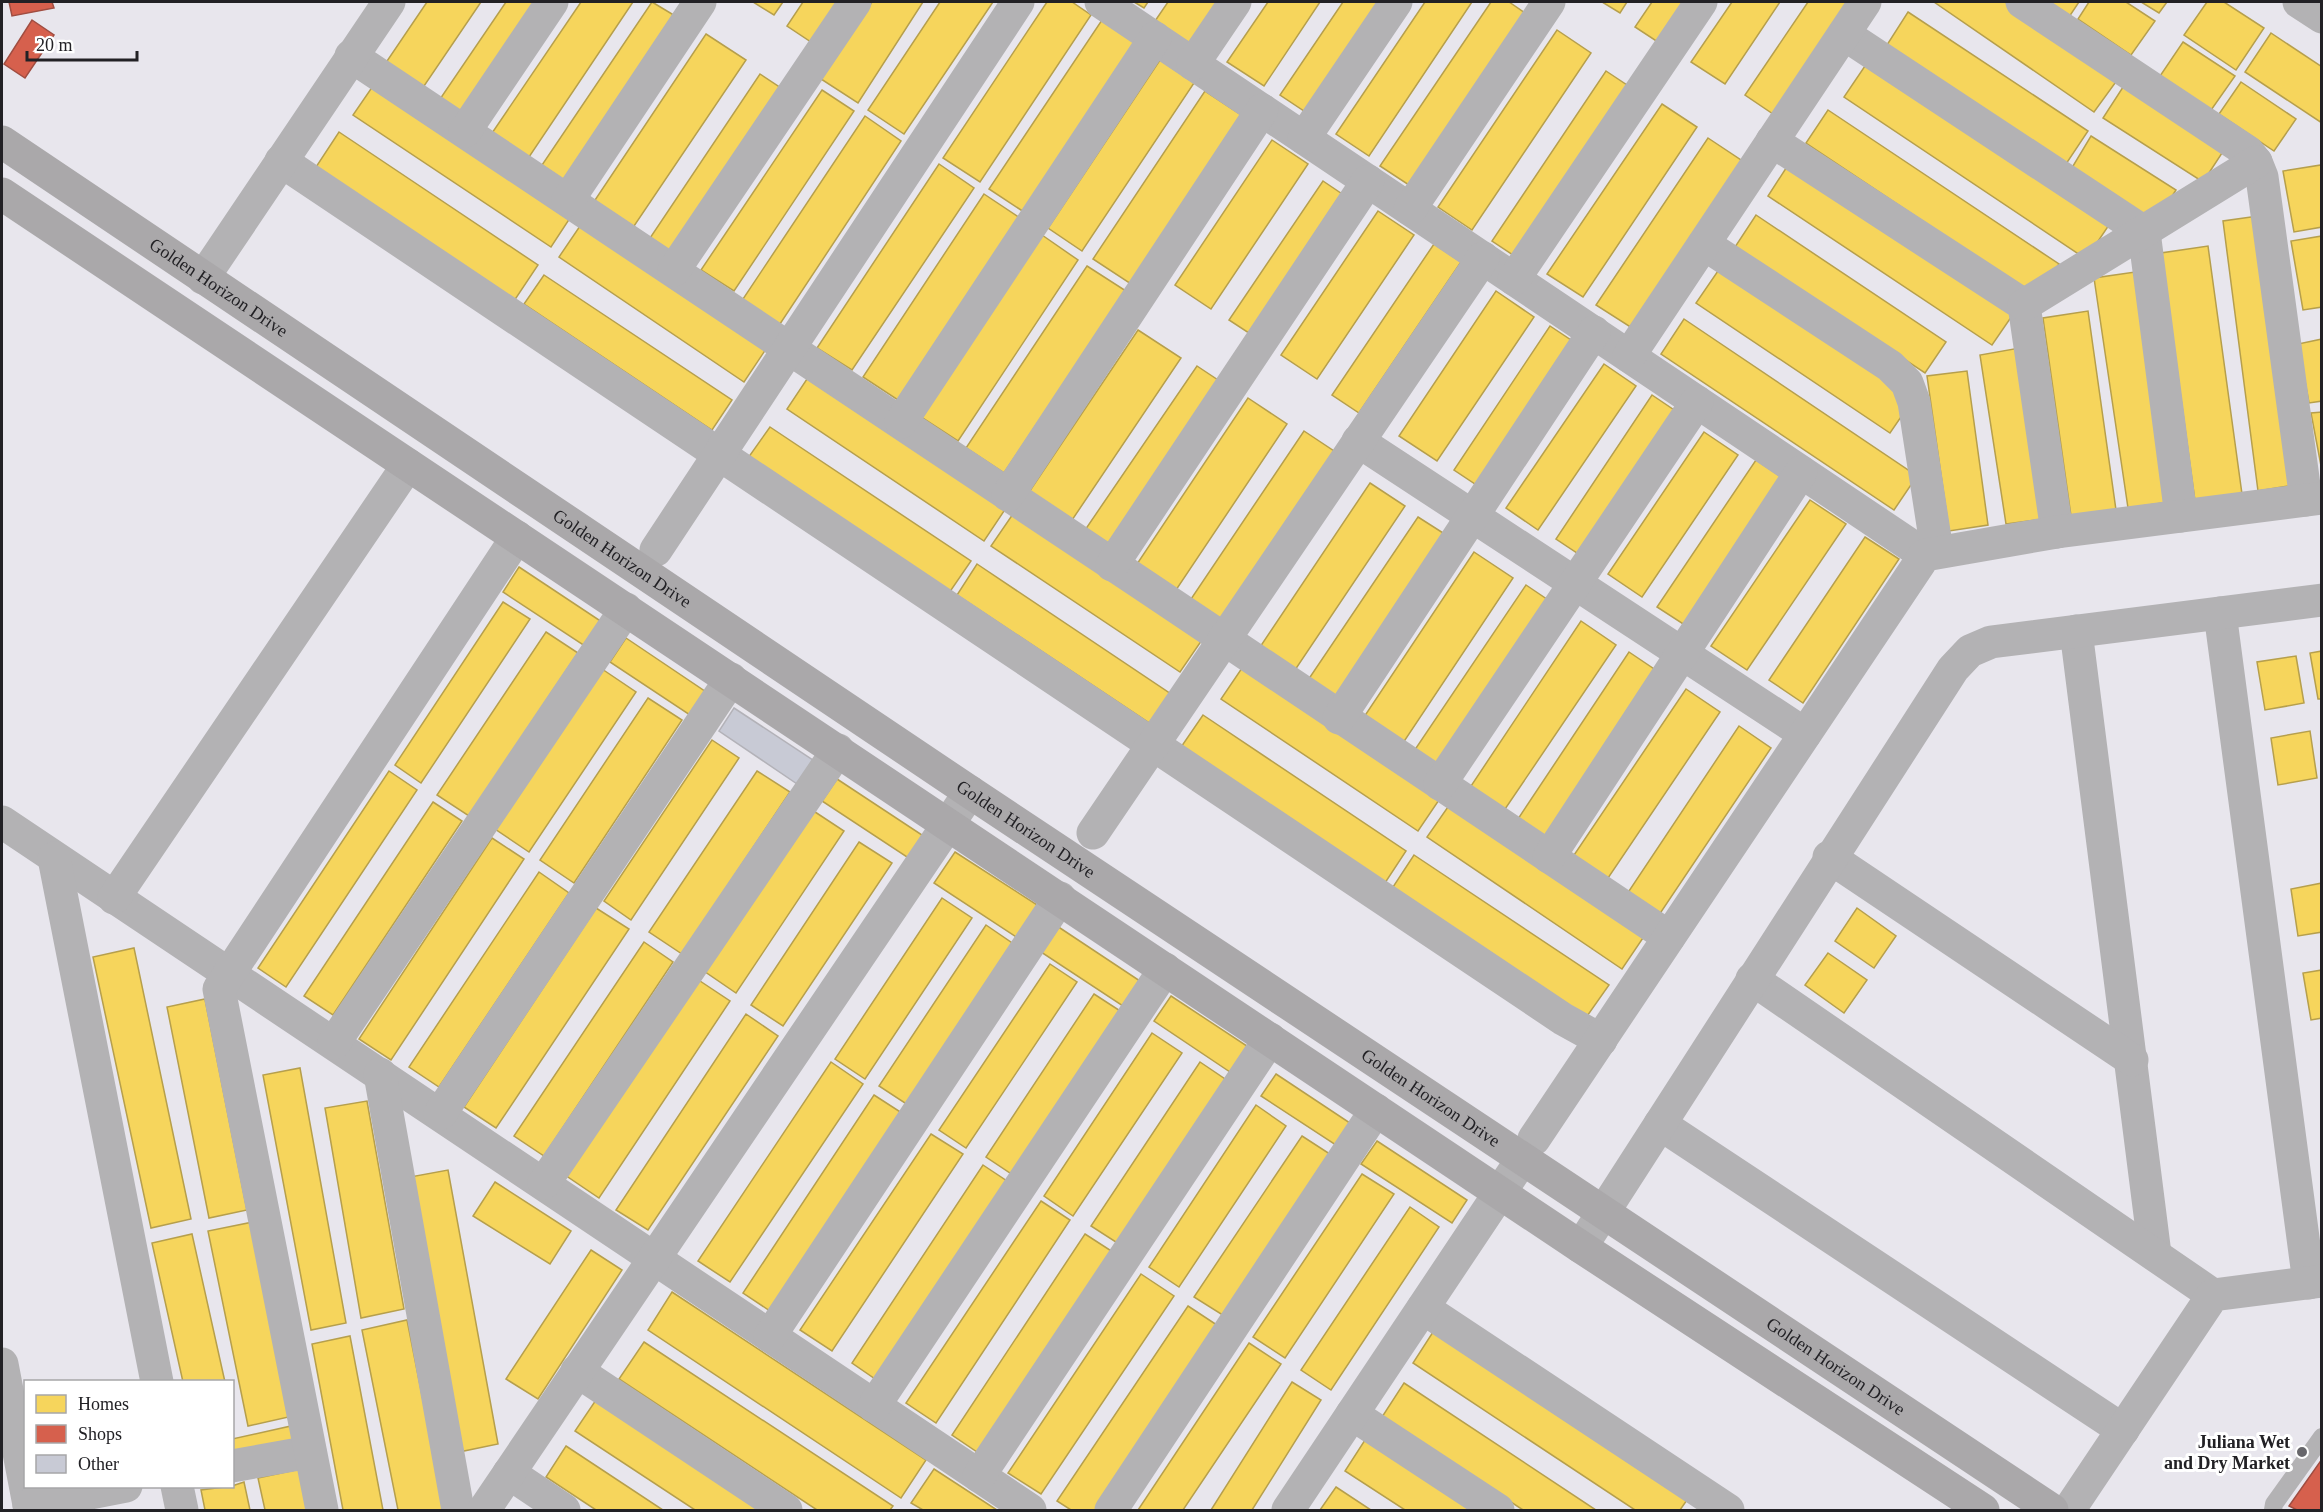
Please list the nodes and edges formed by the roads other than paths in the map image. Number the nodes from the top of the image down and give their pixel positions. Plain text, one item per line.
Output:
1 (389, 2) edge
2 (552, 2) edge
3 (700, 2) edge
4 (855, 2) edge
5 (1018, 2) edge
6 (1101, 2) edge
7 (1235, 2) edge
8 (1396, 2) edge
9 (1549, 2) edge
10 (1701, 2) edge
11 (1865, 2) edge
12 (2022, 2) edge
13 (2299, 2) edge
14 (2322, 17) edge
15 (1844, 34) junction
16 (1155, 38) junction
17 (351, 56) junction
18 (1193, 64) junction
19 (1262, 110) junction
20 (465, 131) junction
21 (1304, 138) junction
22 (1772, 141) junction
23 (2, 142) edge
24 (281, 161) junction
25 (2256, 162) junction
26 (1368, 181) junction
27 (2, 194) edge
28 (568, 200) junction
29 (1410, 209) junction
30 (2144, 232) junction
31 (1704, 244) junction
32 (1483, 258) junction
33 (674, 270) junction
34 (203, 278) junction
35 (1514, 279) junction
36 (2024, 305) junction
37 (1594, 332) junction
38 (790, 346) junction
39 (1629, 356) junction
40 (1697, 402) junction
41 (901, 422) junction
42 (1358, 441) junction
43 (720, 453) junction
44 (408, 465) junction
45 (1801, 472) junction
46 (1008, 495) junction
47 (2314, 499) edge
48 (1473, 516) junction
49 (2181, 516) junction
50 (2057, 532) junction
51 (517, 537) junction
52 (656, 550) dead end
53 (1931, 553) junction
54 (1112, 565) junction
55 (1575, 583) junction
56 (2322, 600) edge
57 (626, 609) junction
58 (2220, 613) junction
59 (2076, 631) junction
60 (1223, 641) junction
61 (1682, 653) junction
62 (731, 679) junction
63 (1339, 718) junction
64 (1805, 734) junction
65 (1152, 747) junction
66 (838, 750) junction
67 (1440, 784) junction
68 (970, 792) junction
69 (2, 822) edge
70 (948, 823) junction
71 (1093, 833) dead end
72 (1549, 857) junction
73 (1829, 857) junction
74 (54, 858) junction
75 (114, 897) junction
76 (1060, 898) junction
77 (1669, 937) junction
78 (1165, 969) junction
79 (230, 974) junction
80 (1752, 979) junction
81 (1270, 1039) junction
82 (1601, 1040) junction
83 (334, 1043) junction
84 (2132, 1060) junction
85 (380, 1074) junction
86 (1376, 1110) junction
87 (440, 1114) junction
88 (1660, 1124) junction
89 (1529, 1149) junction
90 (543, 1184) junction
91 (1499, 1193) junction
92 (1604, 1212) junction
93 (1581, 1247) junction
94 (2155, 1254) junction
95 (653, 1259) junction
96 (2315, 1282) edge
97 (2213, 1295) junction
98 (1423, 1308) junction
99 (770, 1336) junction
100 (2, 1364) edge
101 (578, 1371) junction
102 (157, 1380) edge
103 (874, 1406) junction
104 (1352, 1414) junction
105 (2123, 1430) junction
106 (2322, 1437) edge
107 (310, 1452) junction
108 (234, 1466) edge
109 (509, 1473) junction
110 (979, 1476) junction
111 (24, 1481) edge
112 (25, 1488) edge
113 (117, 1488) edge
114 (177, 1488) edge
115 (29, 1508) edge
116 (182, 1510) edge
117 (322, 1510) edge
118 (458, 1510) edge
119 (484, 1510) edge
120 (564, 1510) edge
121 (786, 1510) edge
122 (1030, 1510) edge
123 (1111, 1510) edge
124 (1288, 1510) edge
125 (1498, 1510) edge
126 (1728, 1510) edge
127 (1983, 1510) edge
128 (2052, 1510) edge
129 (2069, 1510) edge
130 (2273, 1510) edge

1 - 17 street
2 - 20 street
3 - 28 street
4 - 33 street
5 - 38 street
6 - 16 street
7 - 18 street
8 - 21 street
9 - 29 street
10 - 35 street
11 - 15 street
12 - 25 street
13 - 14 street
15 - 22 street
15 - 30 street
16 - 18 street
16 - 41 street
17 - 20 street
17 - 24 street
18 - 19 street
19 - 21 street
19 - 46 street
20 - 28 street
21 - 26 street
22 - 31 street
22 - 36 street
23 - 34 street, Golden Horizon Drive
24 - 34 street
24 - 43 street
25 - 30 street
25 - 47 street
26 - 29 street
26 - 54 street
27 - 44 street
28 - 33 street
29 - 32 street
30 - 36 street
30 - 49 street
31 - 39 street
31 - 53 street
32 - 35 street
32 - 42 street
33 - 38 street
34 - 68 street, Golden Horizon Drive
35 - 37 street
36 - 50 street
37 - 39 street
37 - 48 street
38 - 41 street
38 - 43 street
39 - 40 street
40 - 45 street
40 - 55 street
41 - 46 street
42 - 48 street
42 - 60 street
43 - 52 street
43 - 65 street
44 - 51 street
44 - 75 street
45 - 53 street
45 - 61 street
46 - 54 street
47 - 49 street
48 - 55 street
48 - 63 street
49 - 50 street
50 - 53 street
51 - 57 street
51 - 79 street
53 - 64 street
54 - 60 street
55 - 61 street
55 - 67 street
56 - 58 street
57 - 62 street
57 - 83 street
58 - 59 street
58 - 96 street
59 - 73 street
59 - 84 street
60 - 63 street
60 - 65 street
61 - 64 street
61 - 72 street
62 - 66 street
62 - 87 street
63 - 67 street
64 - 77 street
65 - 71 street
65 - 82 street
66 - 70 street
66 - 90 street
67 - 72 street
68 - 70 street
68 - 89 street, Golden Horizon Drive
69 - 74 street
70 - 76 street
70 - 95 street
72 - 77 street
73 - 80 street
73 - 84 street
74 - 75 street
74 - 102 street
75 - 79 street
76 - 78 street
76 - 99 street
77 - 82 street
78 - 81 street
78 - 103 street
79 - 83 street
79 - 107 street
80 - 88 street
80 - 94 street
81 - 86 street
81 - 110 street
82 - 89 street
83 - 85 street
84 - 94 street
85 - 87 street
85 - 118 street
86 - 91 street
86 - 123 street
87 - 90 street
88 - 92 street
88 - 105 street
89 - 91 street
89 - 92 street, Golden Horizon Drive
90 - 95 street
91 - 93 street
91 - 98 street
92 - 93 street
92 - 128 street, Golden Horizon Drive
93 - 127 street
94 - 97 street
95 - 99 street
95 - 101 street
96 - 97 street
97 - 105 street
98 - 104 street
98 - 126 street
99 - 103 street
100 - 111 street
101 - 109 street
101 - 121 street
103 - 110 street
104 - 124 street
104 - 125 street
105 - 129 street
106 - 130 lane
107 - 108 street
107 - 117 street
109 - 119 street
109 - 120 street
110 - 122 street
112 - 115 street
113 - 115 street
114 - 116 street

